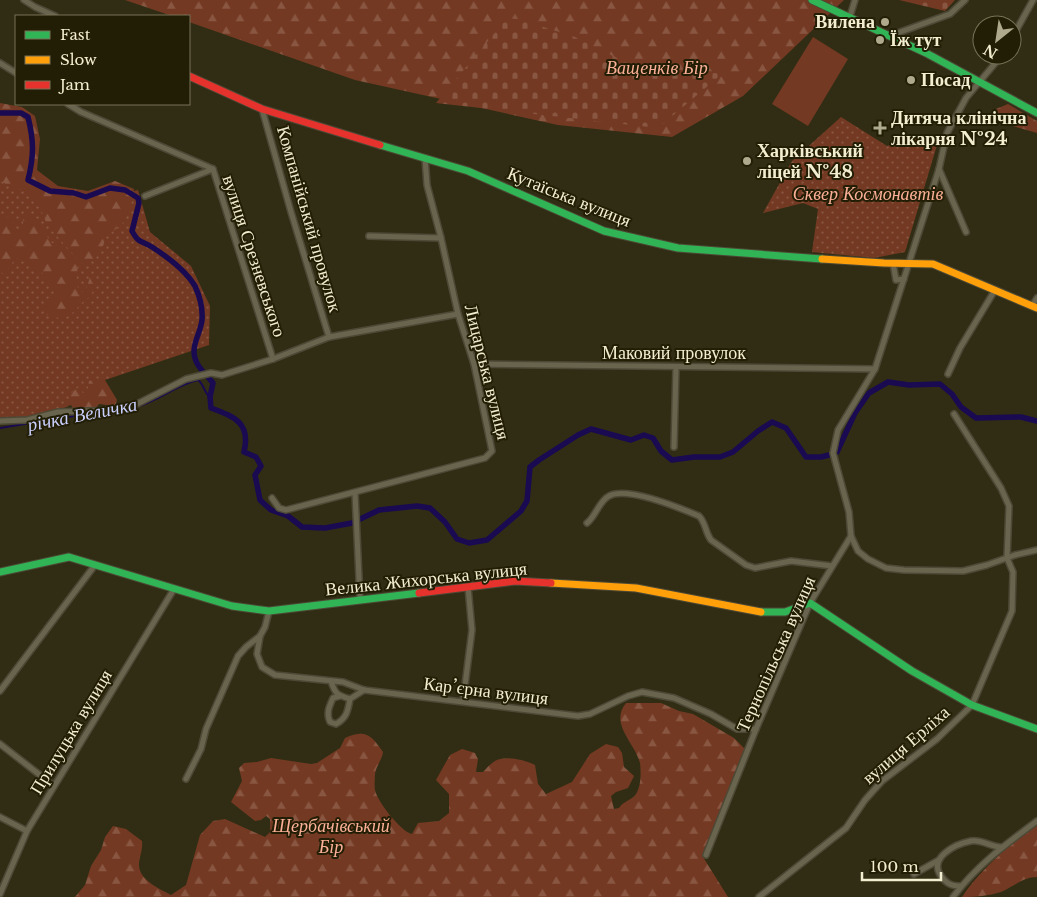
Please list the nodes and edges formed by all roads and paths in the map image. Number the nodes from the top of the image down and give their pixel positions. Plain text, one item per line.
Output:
1 (24, 0) edge
2 (812, 0) edge
3 (855, 0) edge
4 (965, 0) edge
5 (1033, 0) edge
6 (52, 15) edge
7 (850, 16) junction
8 (1022, 20) edge
9 (892, 35) junction
10 (0, 63) edge
11 (994, 65) edge
12 (15, 72) edge
13 (190, 76) edge
14 (982, 80) junction
15 (70, 105) edge
16 (262, 109) junction
17 (1037, 113) edge
18 (425, 158) junction
19 (212, 169) junction
20 (939, 169) junction
21 (145, 196) dead end
22 (966, 232) dead end
23 (368, 236) dead end
24 (441, 238) junction
25 (890, 263) junction
26 (909, 263) junction
27 (904, 279) junction
28 (995, 290) junction
29 (1037, 298) edge
30 (1035, 307) edge
31 (458, 314) junction
32 (329, 337) junction
33 (273, 359) junction
34 (474, 364) junction
35 (676, 367) junction
36 (875, 369) junction
37 (948, 374) dead end
38 (954, 414) dead end
39 (0, 421) edge
40 (674, 446) dead end
41 (355, 493) junction
42 (272, 498) dead end
43 (587, 523) dead end
44 (851, 536) junction
45 (1037, 550) edge
46 (1007, 558) junction
47 (95, 565) junction
48 (832, 566) junction
49 (0, 572) edge
50 (468, 587) junction
51 (174, 588) junction
52 (360, 599) junction
53 (810, 603) junction
54 (269, 612) junction
55 (260, 636) junction
56 (331, 681) junction
57 (364, 690) junction
58 (0, 691) edge
59 (340, 696) junction
60 (350, 699) junction
61 (463, 701) junction
62 (972, 705) junction
63 (756, 729) junction
64 (1037, 730) edge
65 (0, 744) edge
66 (186, 779) dead end
67 (54, 786) junction
68 (0, 818) edge
69 (1037, 821) edge
70 (27, 831) junction
71 (1001, 847) junction
72 (706, 855) dead end
73 (938, 860) junction
74 (914, 874) dead end
75 (961, 886) junction
76 (0, 894) edge
77 (760, 897) edge
78 (953, 897) edge

1 - 6 street
2 - 7 main road
3 - 7 street
4 - 9 street
5 - 8 street
7 - 9 main road
9 - 14 main road
10 - 12 street
11 - 14 street
13 - 16 main road, Кутаїська вулиця
14 - 17 main road
14 - 20 street
15 - 19 street, вулиця Срезневського
16 - 18 main road, Кутаїська вулиця
16 - 32 street, Компанійський провулок
18 - 24 street, Лицарська вулиця
18 - 25 main road, Кутаїська вулиця
19 - 21 street
19 - 33 street, вулиця Срезневського
20 - 22 street
20 - 26 street
23 - 24 street
24 - 31 street, Лицарська вулиця
25 - 26 main road, Кутаїська вулиця
25 - 27 street
26 - 27 street
26 - 28 main road, Кутаїська вулиця
27 - 36 street
28 - 30 main road, Кутаїська вулиця
28 - 37 street
29 - 30 street
31 - 32 street
31 - 34 street, Лицарська вулиця
32 - 33 street
33 - 39 street
34 - 35 street, Маковий провулок
34 - 41 street, Лицарська вулиця
35 - 36 street, Маковий провулок
35 - 40 street
36 - 44 street
38 - 46 street, вулиця Ерліха
41 - 42 street, Лицарська вулиця
41 - 52 street
43 - 48 street
44 - 46 street
44 - 48 street, Тернопільська вулиця
45 - 46 street
46 - 62 street, вулиця Ерліха
47 - 49 main road, Велика Жихорська вулиця
47 - 51 main road, Велика Жихорська вулиця
47 - 58 street
48 - 53 street, Тернопільська вулиця
50 - 52 main road, Велика Жихорська вулиця
50 - 53 main road, Велика Жихорська вулиця
50 - 61 street
51 - 54 main road, Велика Жихорська вулиця
51 - 67 street, Прилуцька вулиця
52 - 54 main road, Велика Жихорська вулиця
53 - 62 main road
53 - 63 street, Тернопільська вулиця
54 - 55 street, Кар’єрна вулиця
55 - 56 street, Кар’єрна вулиця
55 - 66 street
56 - 57 street, Кар’єрна вулиця
56 - 59 street
57 - 60 street
57 - 61 street, Кар’єрна вулиця
59 - 60 street
59 - 60 street
61 - 63 street, Кар’єрна вулиця
62 - 64 main road
62 - 77 street, вулиця Ерліха
63 - 72 street, Тернопільська вулиця
65 - 67 street
67 - 70 street, Прилуцька вулиця
68 - 70 street
69 - 71 street
70 - 76 street, Прилуцька вулиця
71 - 73 street
71 - 75 street
73 - 74 street
73 - 75 street
75 - 78 street

